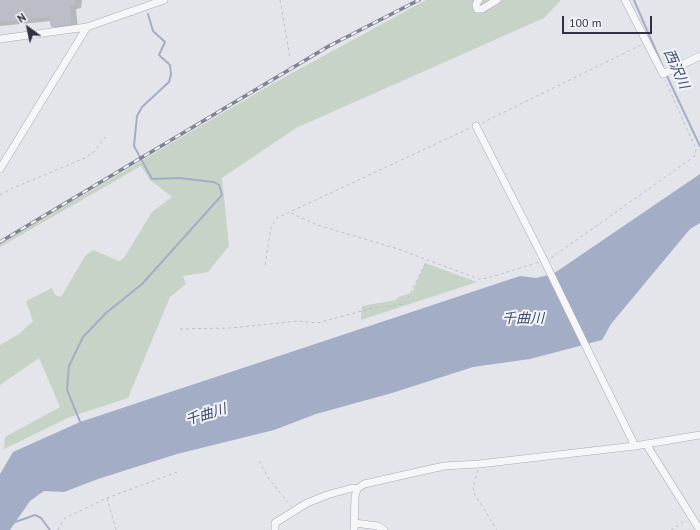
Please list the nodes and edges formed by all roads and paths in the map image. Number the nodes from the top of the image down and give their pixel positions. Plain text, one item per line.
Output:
1 (164, 0) edge
2 (280, 0) edge
3 (479, 0) edge
4 (497, 0) edge
5 (625, 0) edge
6 (88, 27) junction
7 (0, 39) edge
8 (647, 43) junction
9 (700, 56) edge
10 (290, 57) dead end
11 (663, 74) junction
12 (476, 126) junction
13 (105, 137) dead end
14 (0, 169) edge
15 (0, 195) edge
16 (291, 213) junction
17 (427, 260) junction
18 (542, 260) junction
19 (265, 265) dead end
20 (180, 329) dead end
21 (700, 435) edge
22 (646, 444) junction
23 (635, 446) junction
24 (259, 461) dead end
25 (480, 464) junction
26 (180, 471) dead end
27 (357, 489) junction
28 (107, 498) junction
29 (295, 511) junction
30 (692, 517) junction
31 (354, 526) edge
32 (58, 530) edge
33 (116, 530) edge
34 (275, 530) edge
35 (384, 530) edge
36 (497, 530) edge
37 (671, 530) edge
38 (700, 530) edge

1 - 6 street
2 - 10 path
3 - 4 street
5 - 8 street
6 - 7 street
6 - 14 street
8 - 11 street
8 - 12 path
9 - 11 street
11 - 18 path
12 - 16 path
12 - 18 street
13 - 15 path
16 - 17 path
16 - 19 path
17 - 18 path
17 - 20 path
18 - 23 street, bridge
21 - 22 street
22 - 23 street
22 - 30 street
23 - 25 street
24 - 29 path
25 - 27 street
25 - 36 path
26 - 28 path
27 - 29 street
27 - 31 street
28 - 32 path
28 - 33 path
29 - 34 street
30 - 37 path
30 - 38 street
31 - 35 street

